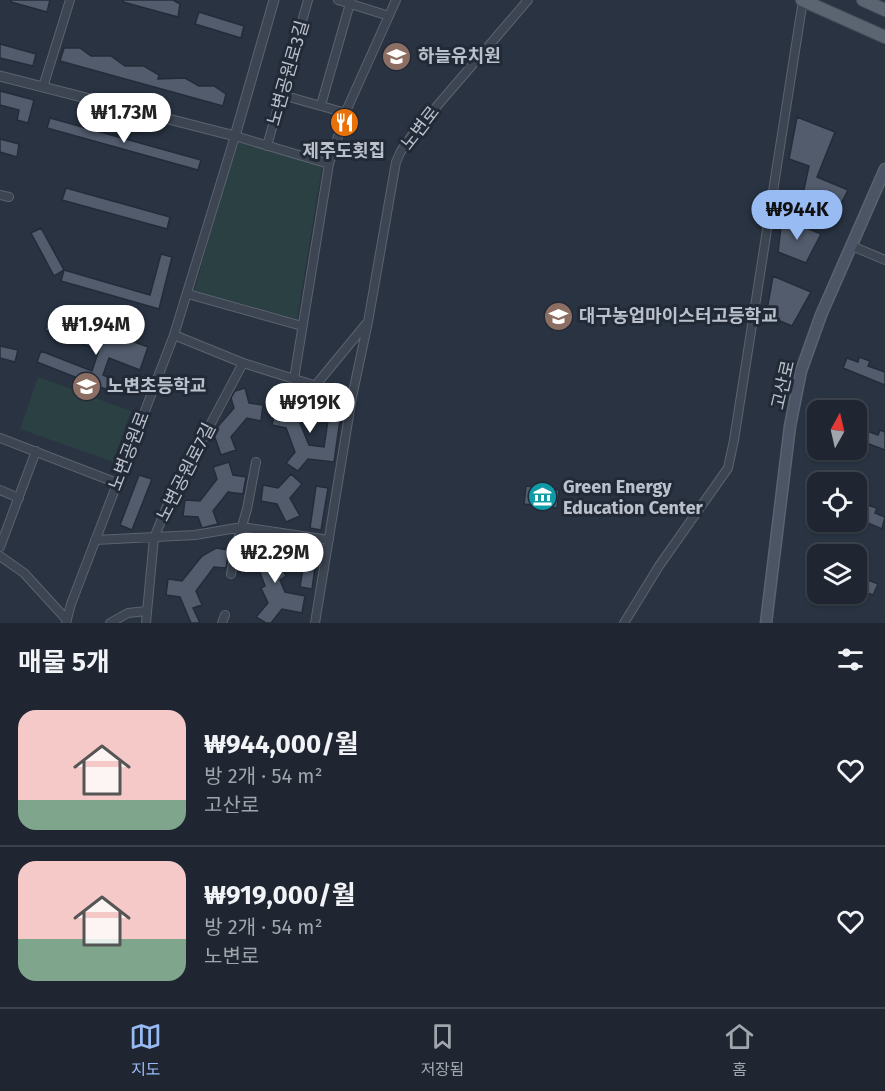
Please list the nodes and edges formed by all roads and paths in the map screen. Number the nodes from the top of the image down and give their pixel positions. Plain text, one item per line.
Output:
1 (70, 0) edge
2 (274, 0) edge
3 (308, 0) edge
4 (338, 0) edge
5 (396, 0) edge
6 (528, 0) edge
7 (803, 0) edge
8 (863, 0) edge
9 (350, 2) edge
10 (885, 10) edge
11 (389, 16) junction
12 (885, 37) edge
13 (0, 76) edge
14 (43, 87) junction
15 (282, 95) junction
16 (321, 105) junction
17 (346, 113) junction
18 (236, 136) junction
19 (267, 146) junction
20 (329, 164) junction
21 (885, 170) edge
22 (0, 195) edge
23 (9, 197) dead end
24 (852, 246) junction
25 (885, 260) edge
26 (188, 294) junction
27 (368, 322) junction
28 (302, 326) junction
29 (174, 335) junction
30 (243, 363) junction
31 (294, 379) junction
32 (315, 386) junction
33 (352, 397) junction
34 (0, 438) edge
35 (36, 452) junction
36 (256, 462) dead end
37 (117, 483) junction
38 (0, 490) edge
39 (19, 498) junction
40 (242, 527) junction
41 (154, 538) junction
42 (95, 540) junction
43 (329, 540) junction
44 (0, 547) edge
45 (0, 556) edge
46 (231, 574) dead end
47 (146, 611) junction
48 (66, 621) edge
49 (110, 623) edge
50 (146, 623) edge
51 (315, 623) edge
52 (624, 623) edge
53 (766, 623) edge

1 - 14 street
2 - 18 street, 노변공원로
3 - 15 street, 노변공원로3길
4 - 9 street
5 - 11 street
6 - 27 street, 노변로
7 - 12 main road
7 - 52 street
8 - 10 main road
9 - 11 street
9 - 16 street
11 - 17 street
13 - 14 street
14 - 18 street
15 - 16 street
15 - 19 street, 노변공원로3길
16 - 17 street
17 - 20 street
18 - 19 street
18 - 26 street, 노변공원로
19 - 20 street
20 - 28 street
21 - 24 main road, 고산로
22 - 23 street
24 - 25 street
24 - 53 main road, 고산로
26 - 28 street
26 - 29 street, 노변공원로
27 - 32 street, 노변로
27 - 33 street, 노변로
28 - 31 street
29 - 30 street
29 - 37 street, 노변공원로
30 - 31 street
30 - 41 street, 노변공원로7길
31 - 32 street
32 - 33 street
33 - 43 street, 노변로
34 - 35 street
35 - 37 street
35 - 39 street
36 - 40 street
37 - 42 street, 노변공원로
38 - 39 street
39 - 44 street
40 - 41 street
40 - 43 street
40 - 46 street
41 - 42 street
41 - 47 street, 노변공원로7길
42 - 48 street, 노변공원로
43 - 51 street, 노변로
45 - 48 street
47 - 49 street
47 - 50 street, 노변공원로7길

